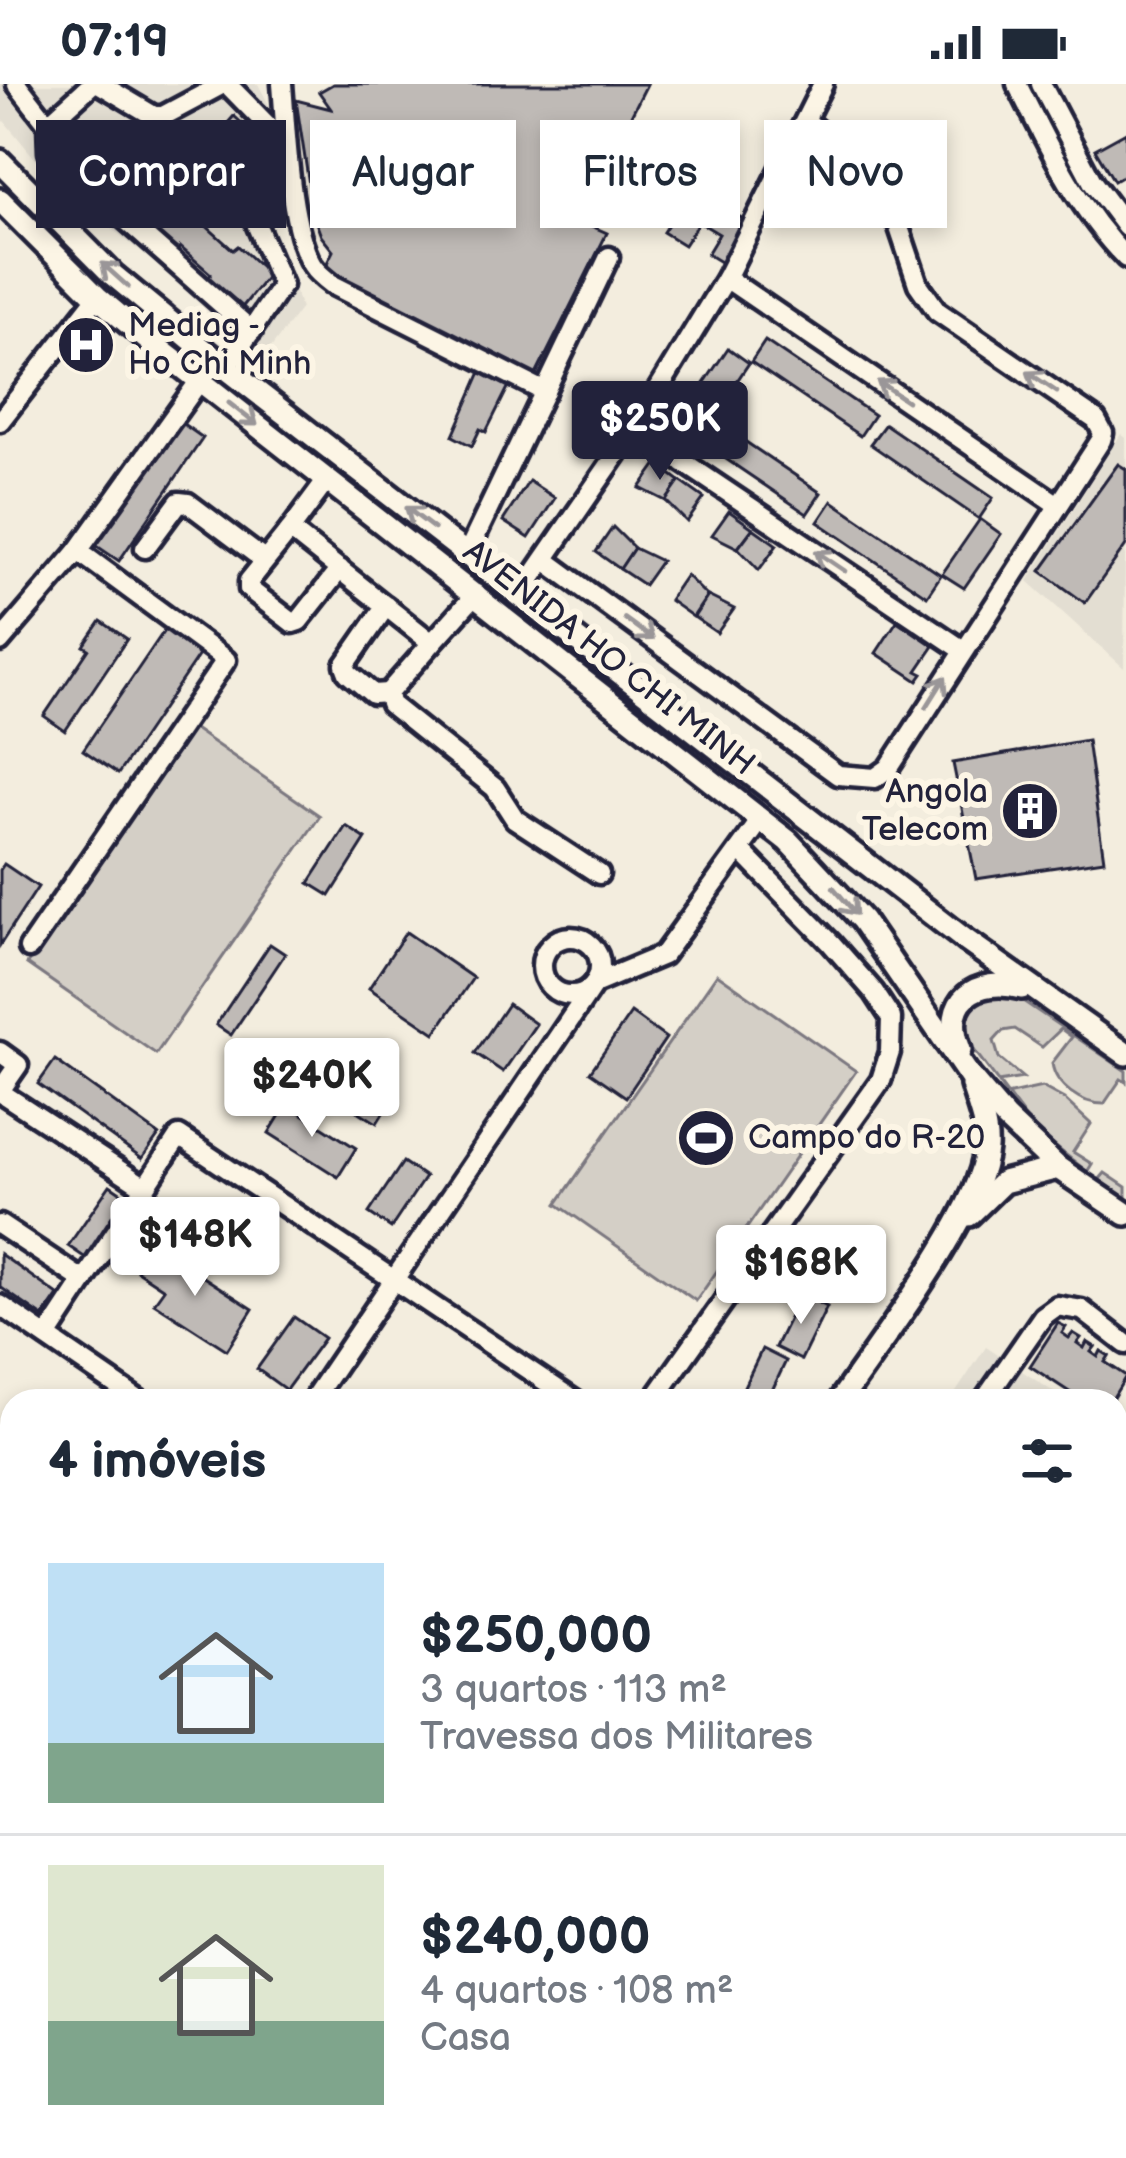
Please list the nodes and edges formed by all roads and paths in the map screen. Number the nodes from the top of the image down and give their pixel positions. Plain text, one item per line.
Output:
1 (17, 84) edge
2 (96, 84) edge
3 (225, 84) edge
4 (282, 84) edge
5 (823, 84) edge
6 (1017, 84) edge
7 (1041, 84) edge
8 (45, 120) edge
9 (53, 120) edge
10 (806, 120) edge
11 (0, 160) edge
12 (764, 203) edge
13 (3, 210) edge
14 (1126, 227) edge
15 (135, 228) edge
16 (900, 228) edge
17 (609, 257) dead end
18 (1126, 258) edge
19 (726, 278) junction
20 (97, 298) junction
21 (251, 331) junction
22 (226, 368) junction
23 (200, 380) junction
24 (545, 392) junction
25 (0, 421) edge
26 (634, 429) junction
27 (327, 480) junction
28 (1058, 505) junction
29 (290, 530) junction
30 (145, 548) dead end
31 (78, 551) junction
32 (467, 554) junction
33 (264, 560) junction
34 (544, 560) junction
35 (340, 569) junction
36 (476, 594) junction
37 (519, 596) junction
38 (386, 606) junction
39 (0, 642) edge
40 (432, 643) junction
41 (963, 650) junction
42 (388, 693) junction
43 (760, 821) junction
44 (740, 850) junction
45 (599, 874) dead end
46 (29, 948) dead end
47 (1041, 996) junction
48 (0, 1052) edge
49 (1126, 1054) edge
50 (970, 1078) junction
51 (0, 1091) edge
52 (1058, 1168) junction
53 (145, 1187) junction
54 (1126, 1214) edge
55 (0, 1225) edge
56 (952, 1233) junction
57 (394, 1279) junction
58 (84, 1281) junction
59 (1, 1307) edge
60 (47, 1337) junction
61 (1126, 1344) edge
62 (123, 1389) edge
63 (320, 1389) edge
64 (557, 1389) edge
65 (661, 1389) edge
66 (848, 1389) edge
67 (992, 1389) edge

1 - 8 street
2 - 3 street
2 - 9 street
3 - 21 street
4 - 24 street
5 - 10 street
6 - 18 street
7 - 14 street
22 -> 11 main road, AVENIDA HO CHI MINH
12 - 19 street
13 - 20 main road, AVENIDA HO CHI MINH
15 - 21 street
28 -> 16 street
17 - 24 street
19 - 26 street
28 -> 19 street
20 - 23 main road, AVENIDA HO CHI MINH
20 - 25 street
21 - 22 street
32 -> 22 main road, AVENIDA HO CHI MINH
23 -> 27 main road, AVENIDA HO CHI MINH
23 - 31 street
24 - 32 street
26 - 34 street
41 -> 26 street
27 - 29 street
27 - 36 main road, AVENIDA HO CHI MINH
28 - 41 street
29 - 33 street
29 - 35 street
30 - 33 street
31 - 39 street
31 - 46 street
32 - 37 main road, AVENIDA HO CHI MINH
33 - 35 street
34 - 37 street
34 -> 41 street
35 - 38 street
36 - 40 street
36 - 43 main road, AVENIDA HO CHI MINH
37 - 47 main road, AVENIDA HO CHI MINH
38 - 40 street
38 - 42 street
40 - 42 street
42 - 45 street
43 - 44 street
43 -> 50 main road, AVENIDA HO CHI MINH
44 - 57 street
44 - 65 street
47 - 49 main road, AVENIDA HO CHI MINH
47 - 50 main road
48 - 51 street
50 - 52 main road, AVENIDA HO CHI MINH
50 - 56 main road
51 - 53 street
52 - 54 main road, AVENIDA HO CHI MINH
52 - 56 main road
53 - 57 street
53 - 58 street
55 - 58 street
56 - 66 main road
57 - 63 street
57 - 64 street
58 - 60 street
59 - 60 street
60 - 62 street
61 - 67 street

